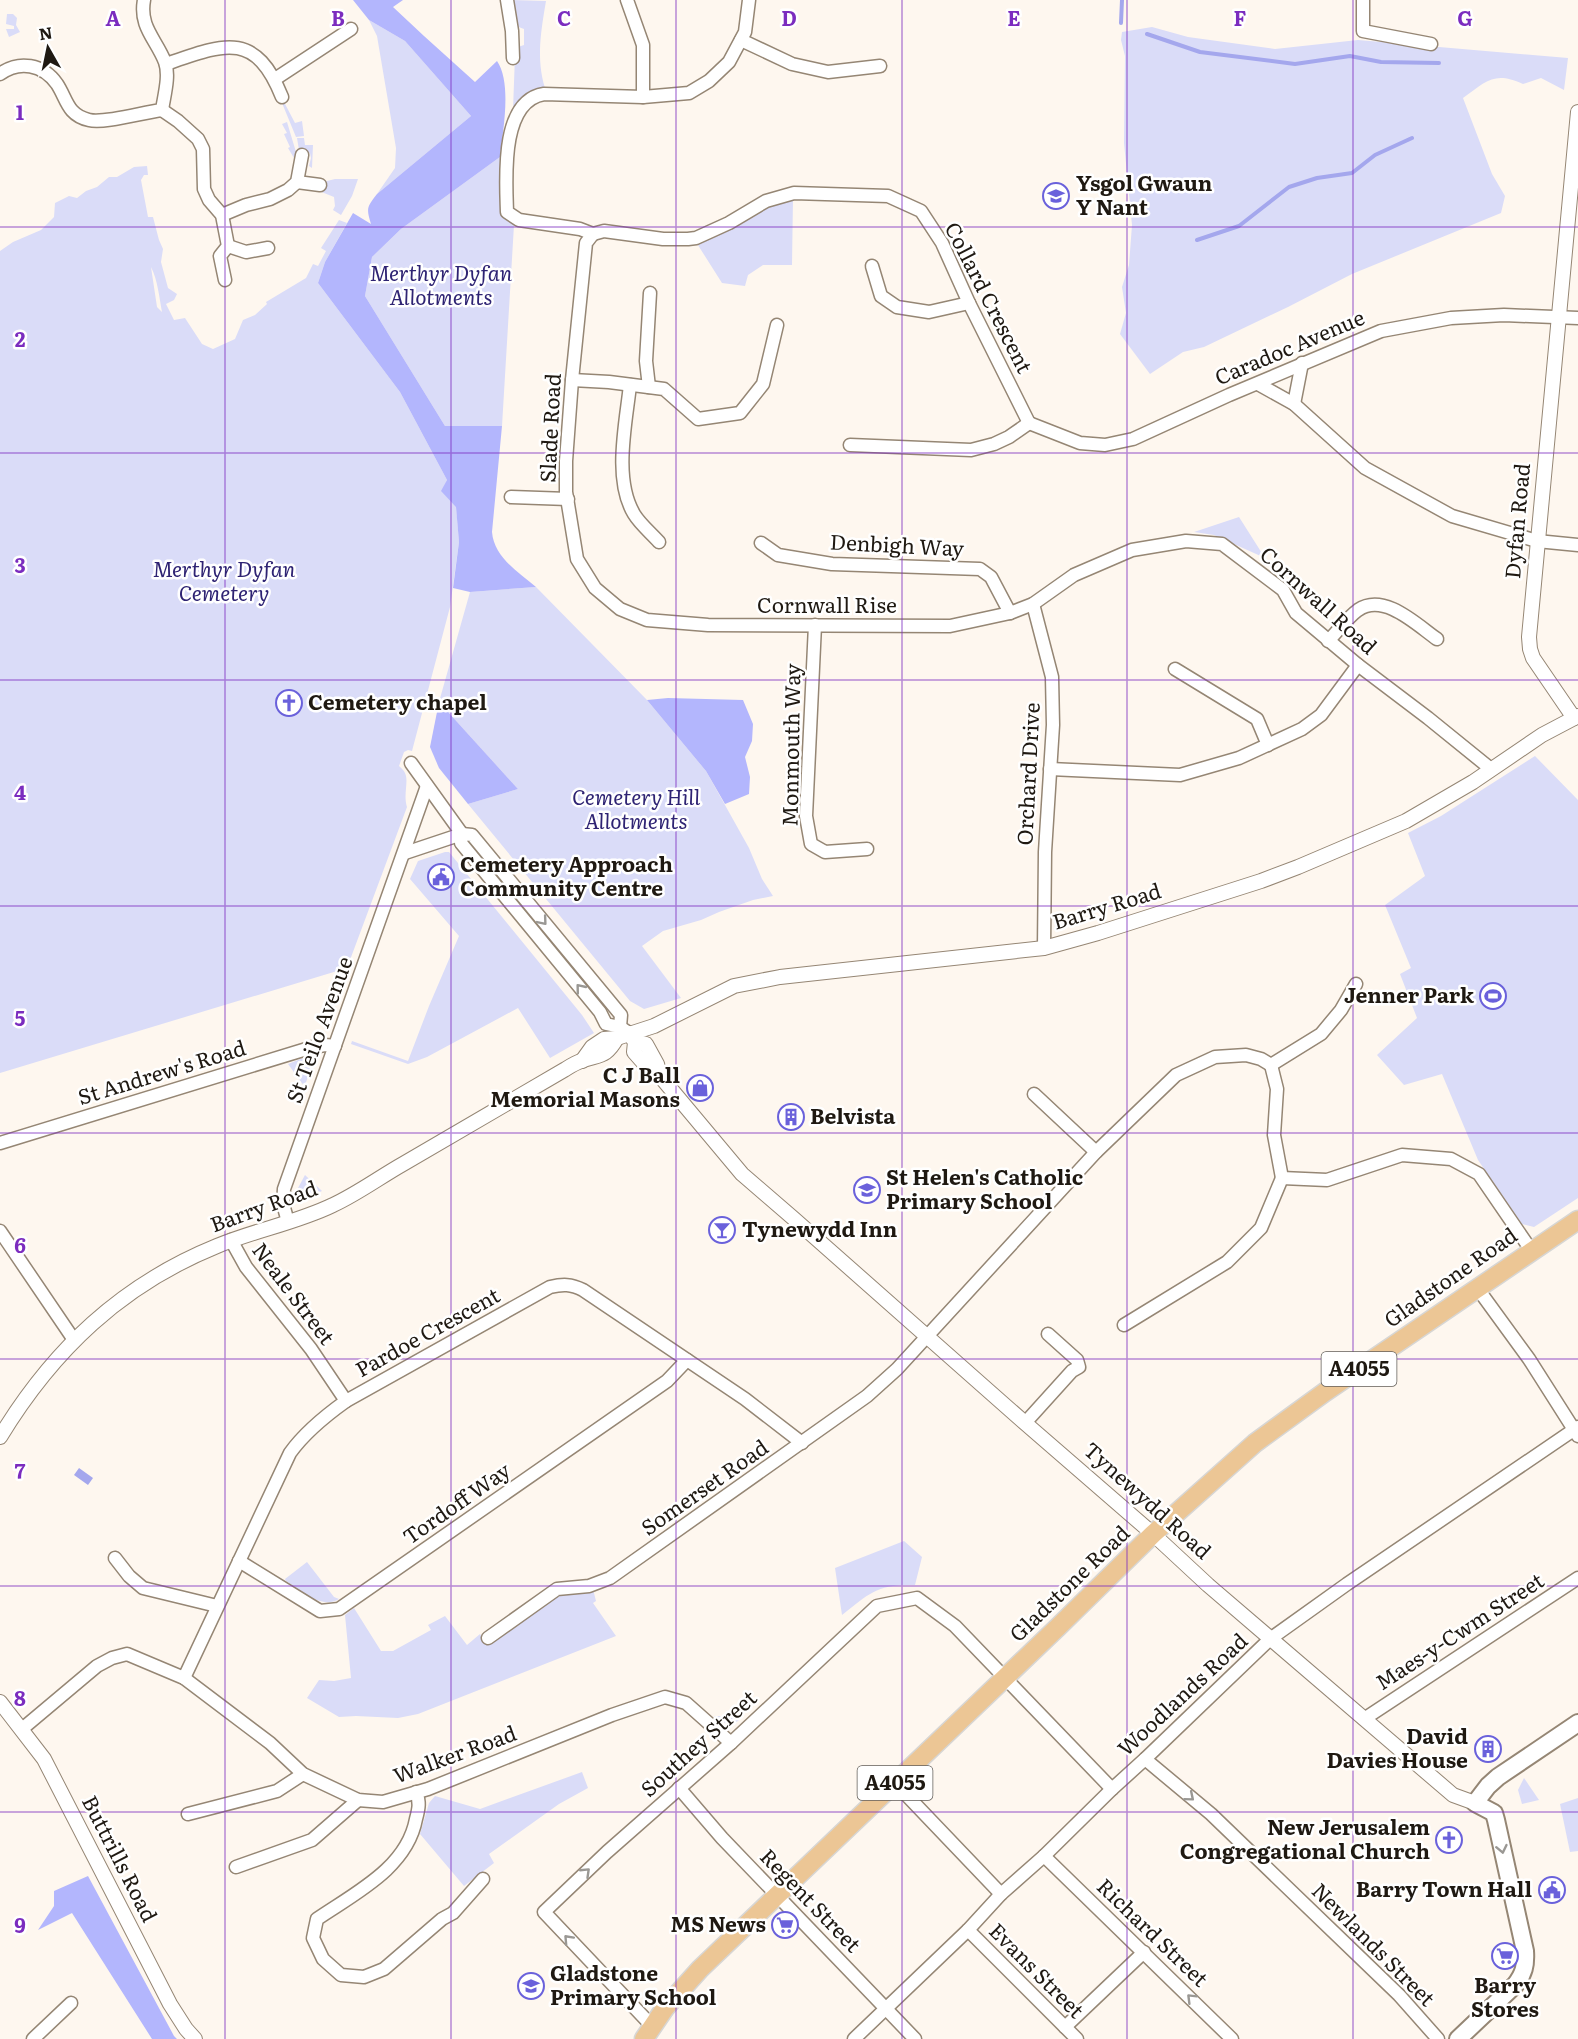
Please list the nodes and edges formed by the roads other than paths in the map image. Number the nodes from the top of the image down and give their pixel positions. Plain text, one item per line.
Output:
1 (144, 0) edge
2 (507, 0) edge
3 (627, 0) edge
4 (749, 0) edge
5 (1363, 0) edge
6 (351, 29) dead end
7 (741, 40) junction
8 (1431, 44) dead end
9 (513, 58) dead end
10 (166, 64) junction
11 (880, 66) dead end
12 (0, 74) edge
13 (275, 79) junction
14 (282, 97) dead end
15 (643, 97) junction
16 (162, 110) junction
17 (1578, 112) edge
18 (302, 154) dead end
19 (297, 182) junction
20 (320, 185) dead end
21 (222, 215) junction
22 (593, 234) junction
23 (228, 246) junction
24 (268, 248) dead end
25 (873, 266) dead end
26 (225, 280) dead end
27 (650, 293) dead end
28 (969, 303) junction
29 (1559, 316) junction
30 (1578, 318) edge
31 (777, 325) dead end
32 (1302, 363) junction
33 (572, 380) junction
34 (1258, 384) junction
35 (630, 385) junction
36 (649, 387) junction
37 (1294, 404) junction
38 (1029, 423) junction
39 (850, 446) dead end
40 (511, 496) dead end
41 (568, 499) junction
42 (1537, 541) junction
43 (659, 542) dead end
44 (761, 543) dead end
45 (1578, 545) edge
46 (1033, 604) junction
47 (620, 609) joint
48 (1010, 613) junction
49 (814, 625) junction
50 (1437, 639) dead end
51 (1329, 641) junction
52 (1358, 665) junction
53 (1175, 669) dead end
54 (1576, 717) edge
55 (1268, 745) junction
56 (411, 763) dead end
57 (1050, 768) junction
58 (1491, 770) junction
59 (427, 786) junction
60 (462, 834) junction
61 (867, 849) dead end
62 (405, 853) junction
63 (1044, 948) junction
64 (1356, 984) dead end
65 (625, 1035) junction
66 (335, 1047) junction
67 (1270, 1065) junction
68 (1034, 1094) dead end
69 (0, 1143) edge
70 (1096, 1152) junction
71 (1282, 1178) junction
72 (1578, 1220) edge
73 (288, 1222) junction
74 (0, 1231) edge
75 (231, 1240) junction
76 (1531, 1250) junction
77 (1478, 1289) junction
78 (1124, 1325) dead end
79 (1048, 1334) dead end
80 (927, 1336) junction
81 (74, 1340) junction
82 (687, 1360) junction
83 (346, 1401) junction
84 (1024, 1423) junction
85 (1577, 1431) edge
86 (0, 1437) edge
87 (802, 1443) junction
88 (1153, 1534) junction
89 (115, 1558) dead end
90 (239, 1561) junction
91 (1578, 1578) edge
92 (217, 1606) junction
93 (488, 1638) dead end
94 (1270, 1639) junction
95 (184, 1678) junction
96 (1006, 1678) junction
97 (0, 1702) edge
98 (1364, 1719) junction
99 (1578, 1723) edge
100 (22, 1729) junction
101 (731, 1743) junction
102 (1145, 1759) junction
103 (303, 1774) junction
104 (895, 1783) junction
105 (679, 1788) junction
106 (1112, 1789) junction
107 (416, 1792) junction
108 (358, 1800) junction
109 (1475, 1803) junction
110 (188, 1814) dead end
111 (1044, 1856) junction
112 (236, 1868) dead end
113 (483, 1879) dead end
114 (1001, 1894) junction
115 (778, 1895) junction
116 (968, 1930) junction
117 (1144, 1952) junction
118 (71, 2003) dead end
119 (885, 2008) junction
120 (1065, 2027) junction
121 (648, 2033) edge
122 (33, 2039) edge
123 (195, 2039) edge
124 (854, 2039) edge
125 (915, 2039) edge
126 (1077, 2039) edge
127 (1232, 2039) edge
128 (1438, 2039) edge
129 (1458, 2039) edge

1 - 10 street
2 - 9 street
3 - 15 street
4 - 7 street
5 - 8 street
6 - 13 street
7 - 11 street
7 - 15 street
10 - 13 street
10 - 16 street
12 - 16 street
13 - 14 street
15 - 22 street, Collard Crescent
16 - 21 street
17 - 29 street, Dyfan Road
18 - 19 street
19 - 20 street
19 - 21 street
21 - 23 street
22 - 28 street, Collard Crescent
22 - 33 street, Slade Road
23 - 24 street
23 - 26 street
25 - 28 street
27 - 36 street
28 - 38 street, Collard Crescent
29 - 30 street, Caradoc Avenue
29 - 32 street, Caradoc Avenue
29 - 42 street, Dyfan Road
31 - 36 street
32 - 34 street, Caradoc Avenue
32 - 37 street
33 - 35 street
33 - 41 street, Slade Road
34 - 37 street
34 - 38 street, Caradoc Avenue
35 - 36 street
35 - 43 street
37 - 42 street
38 - 39 street
40 - 41 street
41 - 47 street, Slade Road
42 - 45 street
42 - 54 street, Dyfan Road
44 - 48 street, Denbigh Way
46 - 48 street, Cornwall Rise
46 - 51 street, Cornwall Road
46 - 57 street, Orchard Drive
47 - 49 street, Cornwall Rise
48 - 49 street, Cornwall Rise
49 - 61 street, Monmouth Way
50 - 51 street
51 - 52 street, Cornwall Road
52 - 55 street
52 - 58 street, Cornwall Road
53 - 55 street
54 - 58 street, Barry Road
55 - 57 street
56 - 59 street
57 - 63 street, Orchard Drive
58 - 63 street, Barry Road
59 - 60 street
59 - 62 street, St Teilo Avenue
60 - 62 street
60 - 65 street
62 - 66 street, St Teilo Avenue
63 - 65 street, Barry Road
64 - 67 street
65 - 73 street, Barry Road
65 - 80 street, Tynewydd Road
66 - 69 street, St Andrew's Road
66 - 73 street, St Teilo Avenue
67 - 70 street, Somerset Road
67 - 71 street
68 - 70 street
70 - 80 street, Somerset Road
71 - 76 street
71 - 78 street
72 - 76 main road, Gladstone Road / A4055
73 - 75 street, Barry Road
74 - 81 street
75 - 81 street, Barry Road
75 - 83 street, Neale Street
76 - 77 main road, Gladstone Road / A4055
77 - 85 street
77 - 88 main road, Gladstone Road / A4055
79 - 84 street
80 - 84 street, Tynewydd Road
80 - 87 street, Somerset Road
81 - 86 street, Barry Road
82 - 83 street, Pardoe Crescent
82 - 87 street, Pardoe Crescent
82 - 90 street, Tordoff Way
83 - 90 street, Pardoe Crescent
84 - 88 street, Tynewydd Road
85 - 94 street, Woodlands Road
87 - 93 street, Somerset Road
88 - 94 street, Tynewydd Road
88 - 96 main road, Gladstone Road / A4055
89 - 92 street
90 - 92 street, Pardoe Crescent
91 - 98 street, Maes-y-Cwm Street
92 - 95 street, Pardoe Crescent
94 - 98 street, Tynewydd Road
94 - 102 street, Woodlands Road
95 - 100 street, Walker Road
95 - 103 street, Walker Road
96 - 101 street, Southey Street
96 - 104 main road, Gladstone Road / A4055
96 - 106 street, Southey Street
97 - 100 street, Buttrills Road
98 - 109 street, Tynewydd Road
99 - 109 main road
100 - 123 street, Buttrills Road
101 - 105 street, Southey Street
101 - 107 street, Walker Road
102 - 106 street, Woodlands Road
102 -> 128 street, Newlands Street
103 - 108 street, Walker Road
103 - 110 street
104 - 114 street
104 - 115 main road, Gladstone Road / A4055
105 - 115 street, Regent Street
121 -> 105 street, Southey Street
106 - 111 street, Woodlands Road
107 - 108 street, Walker Road
107 - 113 street
108 - 112 street
109 -> 129 main road, Tynewydd Road
111 - 114 street, Woodlands Road
111 - 117 street, Richard Street
114 - 116 street, Woodlands Road
115 - 119 street, Regent Street
115 - 121 main road, Gladstone Road / A4055
116 - 119 street, Woodlands Road
116 - 120 street, Evans Street
117 - 120 street
127 -> 117 street, Richard Street
118 - 122 street
119 - 124 street, Woodlands Road
119 - 125 street, Regent Street
120 - 126 street, Evans Street

